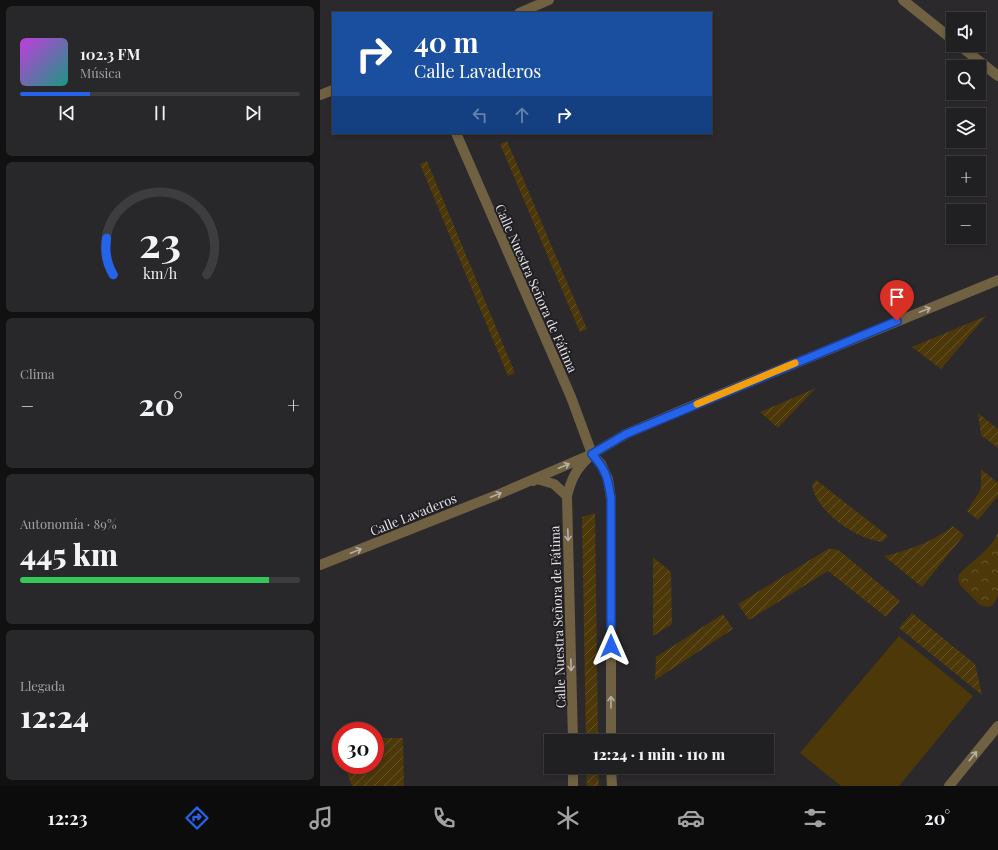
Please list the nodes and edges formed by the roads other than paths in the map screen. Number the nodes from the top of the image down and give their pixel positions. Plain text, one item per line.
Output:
1 (549, 0) edge
2 (902, 0) edge
3 (521, 12) edge
4 (946, 35) edge
5 (968, 52) edge
6 (998, 76) edge
7 (332, 90) edge
8 (320, 96) edge
9 (456, 134) edge
10 (998, 280) edge
11 (592, 454) junction
12 (515, 487) junction
13 (566, 496) junction
14 (320, 566) edge
15 (998, 726) edge
16 (573, 734) edge
17 (611, 734) edge
18 (573, 774) edge
19 (612, 774) edge
20 (573, 786) edge
21 (612, 786) edge
22 (949, 786) edge

1 - 3 street
2 - 4 street
5 - 6 street
7 - 8 street
9 - 11 street, Calle Nuestra Señora de Fátima
11 -> 10 street, Calle Lavaderos
12 -> 11 street, Calle Lavaderos
11 - 13 street, Calle Nuestra Señora de Fátima
17 -> 11 street, Calle Nuestra Señora de Fátima
12 - 13 street, Calle Lavaderos
14 -> 12 street, Calle Lavaderos
13 -> 16 street, Calle Nuestra Señora de Fátima
22 -> 15 street
18 - 20 street
19 - 21 street

